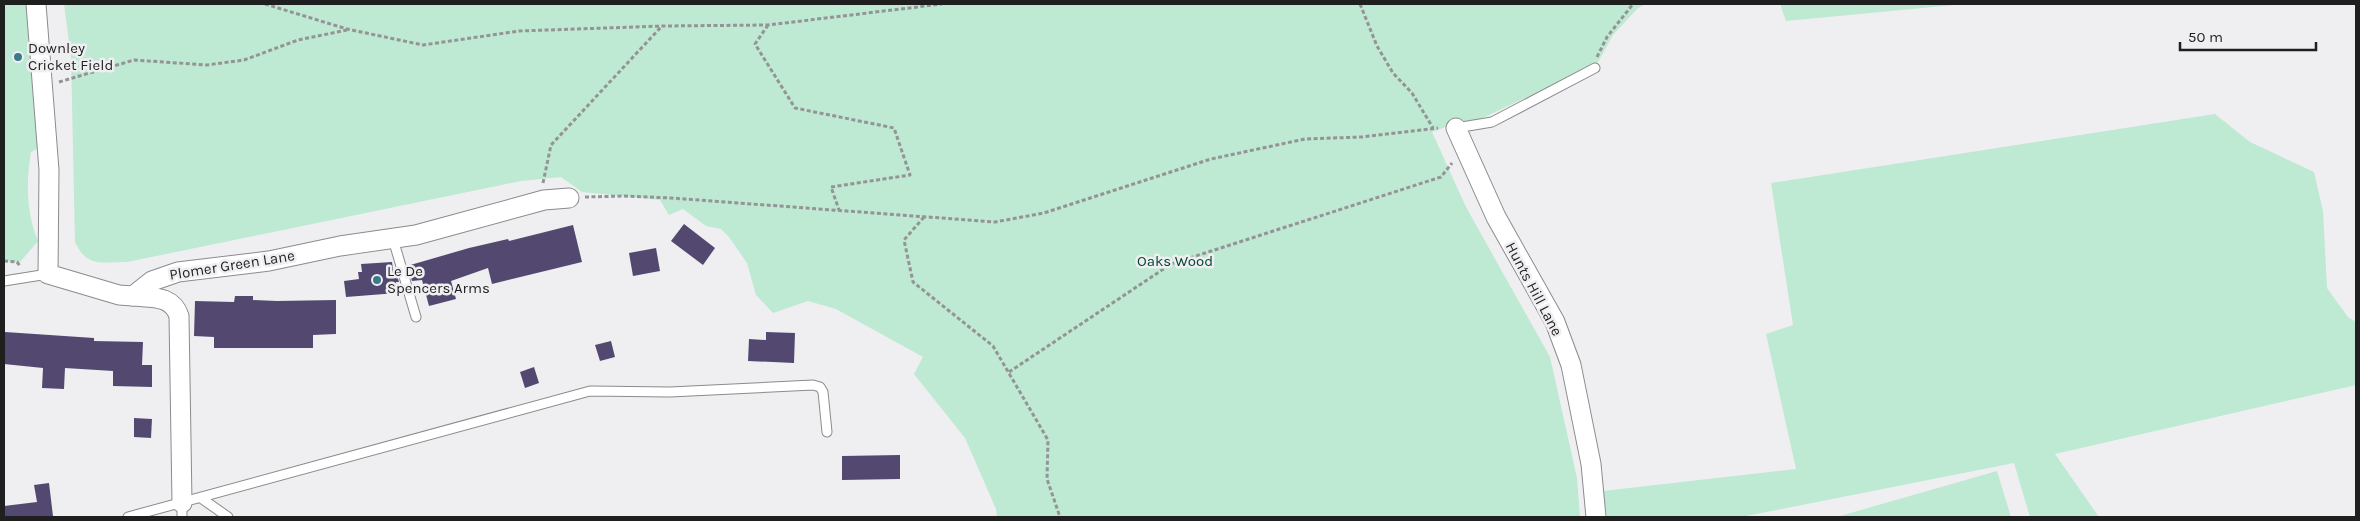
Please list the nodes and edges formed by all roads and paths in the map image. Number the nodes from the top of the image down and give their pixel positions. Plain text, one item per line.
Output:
1 (36, 4) edge
2 (265, 4) edge
3 (942, 4) edge
4 (1632, 4) edge
5 (1360, 6) edge
6 (768, 25) junction
7 (663, 26) junction
8 (347, 30) junction
9 (1595, 68) joint
10 (43, 86) junction
11 (1456, 128) joint
12 (1464, 147) junction
13 (570, 198) joint
14 (544, 200) junction
15 (839, 210) junction
16 (925, 217) junction
17 (393, 239) junction
18 (48, 274) junction
19 (4, 281) edge
20 (133, 296) junction
21 (416, 317) dead end
22 (1008, 372) junction
23 (827, 432) dead end
24 (200, 498) junction
25 (182, 510) edge
26 (128, 517) edge
27 (228, 517) edge
28 (1060, 517) edge
29 (1596, 517) edge

1 - 10 street
2 - 8 path
3 - 6 path
4 - 9 path
5 - 16 path
6 - 7 path
6 - 15 path
7 - 8 path
7 - 14 path
8 - 10 path
9 - 11 lane
10 - 18 street
11 - 12 street, Hunts Hill Lane
12 - 22 path
12 - 29 street, Hunts Hill Lane
13 - 14 street, Plomer Green Lane
13 - 15 path
14 - 17 street, Plomer Green Lane
15 - 16 path
16 - 22 path
17 - 20 street, Plomer Green Lane
17 - 21 lane
18 - 19 lane
18 - 20 street
20 - 25 street
22 - 28 path
23 - 24 lane
24 - 25 lane
24 - 27 lane
25 - 26 lane

